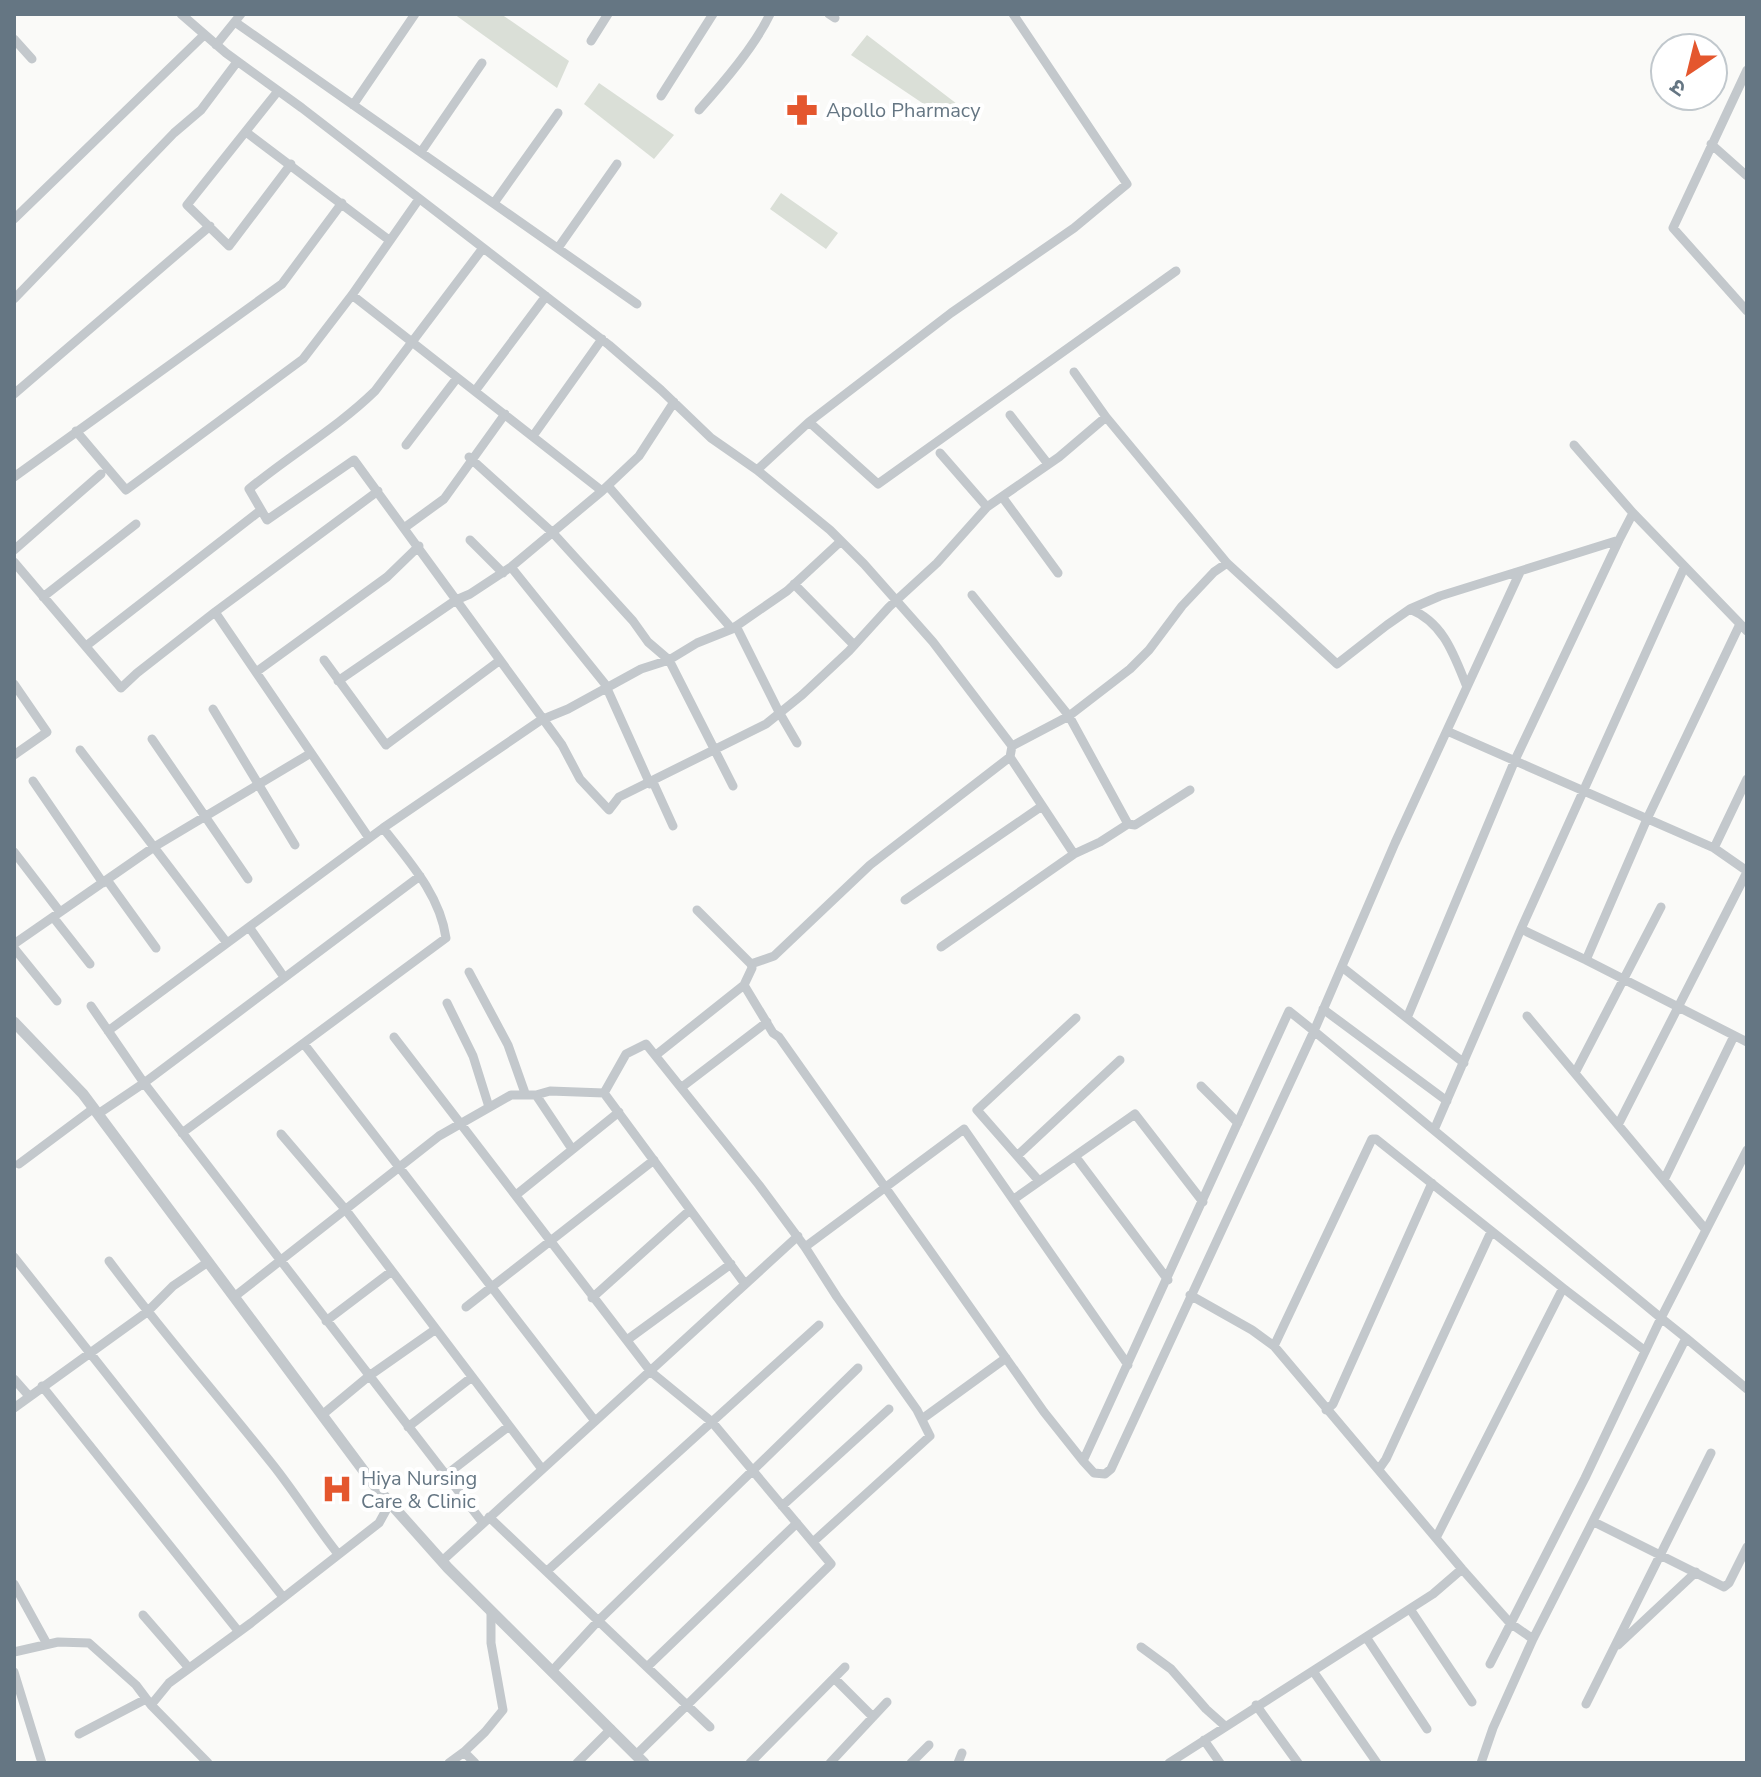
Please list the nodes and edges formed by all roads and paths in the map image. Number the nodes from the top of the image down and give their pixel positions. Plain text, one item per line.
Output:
1 (415, 14) edge
2 (608, 14) edge
3 (713, 14) edge
4 (770, 14) edge
5 (1013, 14) edge
6 (183, 15) edge
7 (238, 18) edge
8 (204, 35) junction
9 (14, 39) edge
10 (591, 41) dead end
11 (216, 45) junction
12 (32, 59) dead end
13 (237, 62) junction
14 (482, 63) dead end
15 (1747, 70) edge
16 (278, 91) junction
17 (661, 96) dead end
18 (353, 105) junction
19 (699, 110) dead end
20 (558, 113) dead end
21 (246, 132) junction
22 (1711, 144) junction
23 (421, 152) junction
24 (291, 164) junction
25 (617, 164) dead end
26 (1747, 176) edge
27 (419, 199) junction
28 (342, 203) junction
29 (494, 203) junction
30 (14, 219) edge
31 (210, 226) junction
32 (389, 240) junction
33 (483, 248) junction
34 (558, 248) junction
35 (1176, 271) dead end
36 (352, 295) junction
37 (546, 296) junction
38 (14, 299) edge
39 (637, 304) dead end
40 (1747, 311) edge
41 (602, 339) junction
42 (413, 343) junction
43 (1074, 372) dead end
44 (457, 378) junction
45 (475, 391) junction
46 (14, 394) edge
47 (674, 402) junction
48 (505, 414) junction
49 (1010, 415) dead end
50 (1106, 417) junction
51 (809, 422) junction
52 (76, 431) junction
53 (533, 436) junction
54 (406, 445) dead end
55 (1574, 445) dead end
56 (940, 453) dead end
57 (471, 459) junction
58 (1048, 464) junction
59 (757, 470) junction
60 (101, 474) dead end
61 (14, 477) edge
62 (605, 488) junction
63 (378, 491) junction
64 (1003, 498) junction
65 (987, 507) junction
66 (261, 510) junction
67 (1633, 513) junction
68 (136, 524) dead end
69 (404, 528) junction
70 (553, 533) junction
71 (470, 540) dead end
72 (1619, 540) junction
73 (841, 541) junction
74 (419, 546) junction
75 (14, 550) edge
76 (14, 562) edge
77 (1227, 563) junction
78 (1684, 568) junction
79 (507, 570) junction
80 (1520, 572) junction
81 (1058, 573) dead end
82 (794, 584) junction
83 (972, 595) dead end
84 (43, 597) junction
85 (897, 599) junction
86 (456, 600) junction
87 (1410, 609) junction
88 (215, 612) junction
89 (734, 627) junction
90 (1743, 627) edge
91 (854, 645) junction
92 (86, 646) junction
93 (324, 660) dead end
94 (669, 660) junction
95 (499, 661) junction
96 (256, 672) junction
97 (338, 681) junction
98 (14, 684) edge
99 (1467, 687) junction
100 (607, 688) junction
101 (213, 709) dead end
102 (779, 712) junction
103 (1069, 716) junction
104 (541, 720) junction
105 (1447, 731) junction
106 (152, 739) dead end
107 (797, 743) dead end
108 (714, 748) junction
109 (80, 750) dead end
110 (1011, 751) junction
111 (311, 753) junction
112 (14, 755) edge
113 (1515, 760) junction
114 (1747, 779) edge
115 (33, 781) dead end
116 (258, 783) junction
117 (651, 783) junction
118 (733, 786) dead end
119 (1190, 790) dead end
120 (1584, 791) junction
121 (1042, 806) junction
122 (204, 817) junction
123 (1647, 819) junction
124 (1128, 824) junction
125 (673, 826) dead end
126 (383, 828) junction
127 (369, 838) junction
128 (295, 845) dead end
129 (154, 847) junction
130 (1714, 848) junction
131 (14, 852) edge
132 (1074, 854) junction
133 (1747, 872) edge
134 (420, 876) junction
135 (248, 879) dead end
136 (105, 881) junction
137 (905, 900) dead end
138 (1661, 907) dead end
139 (697, 910) dead end
140 (56, 915) junction
141 (249, 927) junction
142 (1521, 929) junction
143 (227, 943) junction
144 (14, 946) edge
145 (941, 947) dead end
146 (156, 948) dead end
147 (1586, 960) junction
148 (90, 964) dead end
149 (751, 964) junction
150 (1342, 967) junction
151 (469, 972) dead end
152 (284, 977) junction
153 (1624, 980) junction
154 (744, 985) junction
155 (57, 1001) dead end
156 (447, 1003) dead end
157 (91, 1006) dead end
158 (1678, 1007) junction
159 (1323, 1009) junction
160 (1527, 1016) dead end
161 (1076, 1018) dead end
162 (1407, 1018) junction
163 (767, 1022) junction
164 (16, 1028) edge
165 (108, 1031) junction
166 (1314, 1031) junction
167 (1734, 1036) junction
168 (394, 1037) dead end
169 (1747, 1042) edge
170 (304, 1044) junction
171 (656, 1055) junction
172 (1120, 1060) dead end
173 (1464, 1063) junction
174 (1575, 1073) junction
175 (144, 1083) junction
176 (1201, 1086) dead end
177 (682, 1087) junction
178 (604, 1093) junction
179 (531, 1094) junction
180 (1447, 1101) junction
181 (489, 1107) junction
182 (96, 1111) junction
183 (619, 1112) junction
184 (462, 1123) junction
185 (1238, 1123) junction
186 (1618, 1125) junction
187 (1434, 1130) junction
188 (182, 1133) junction
189 (281, 1134) dead end
190 (572, 1149) junction
191 (1747, 1150) edge
192 (1017, 1156) junction
193 (1075, 1156) junction
194 (654, 1160) junction
195 (19, 1164) dead end
196 (398, 1169) junction
197 (1664, 1180) junction
198 (1039, 1181) junction
199 (1432, 1183) junction
200 (884, 1188) junction
201 (516, 1195) junction
202 (1014, 1199) junction
203 (1203, 1202) junction
204 (345, 1209) junction
205 (690, 1210) junction
206 (1706, 1230) junction
207 (1491, 1232) junction
208 (798, 1236) junction
209 (550, 1239) junction
210 (805, 1247) junction
211 (14, 1257) edge
212 (109, 1261) dead end
213 (280, 1261) junction
214 (208, 1262) junction
215 (731, 1264) junction
216 (392, 1271) junction
217 (1168, 1280) junction
218 (745, 1284) junction
219 (492, 1287) junction
220 (1563, 1288) junction
221 (1190, 1295) junction
222 (234, 1297) junction
223 (592, 1298) junction
224 (466, 1307) dead end
225 (147, 1312) junction
226 (1661, 1318) junction
227 (326, 1321) junction
228 (819, 1325) dead end
229 (436, 1329) junction
230 (1686, 1338) junction
231 (627, 1340) junction
232 (1274, 1346) junction
233 (1644, 1350) junction
234 (89, 1353) junction
235 (1006, 1358) junction
236 (1128, 1365) junction
237 (858, 1368) dead end
238 (651, 1372) junction
239 (369, 1376) junction
240 (472, 1377) junction
241 (14, 1379) edge
242 (42, 1386) junction
243 (1747, 1389) edge
244 (29, 1396) junction
245 (14, 1408) edge
246 (889, 1409) dead end
247 (1326, 1410) junction
248 (322, 1415) junction
249 (922, 1419) junction
250 (595, 1421) junction
251 (712, 1422) junction
252 (509, 1426) junction
253 (408, 1427) junction
254 (1711, 1453) dead end
255 (1083, 1461) junction
256 (542, 1469) junction
257 (1379, 1469) junction
258 (753, 1470) junction
259 (446, 1475) junction
260 (390, 1503) junction
261 (782, 1506) junction
262 (486, 1520) junction
263 (1594, 1522) junction
264 (797, 1523) junction
265 (1437, 1536) junction
266 (813, 1542) junction
267 (1747, 1547) edge
268 (338, 1554) junction
269 (1661, 1555) junction
270 (442, 1561) junction
271 (1462, 1569) junction
272 (547, 1571) junction
273 (1696, 1572) junction
274 (14, 1584) edge
275 (283, 1597) junction
276 (1410, 1609) junction
277 (491, 1611) junction
278 (143, 1615) dead end
279 (599, 1620) junction
280 (1510, 1623) junction
281 (239, 1632) junction
282 (1366, 1637) junction
283 (1533, 1639) junction
284 (47, 1644) junction
285 (1141, 1647) dead end
286 (1613, 1650) junction
287 (14, 1652) edge
288 (1490, 1664) dead end
289 (647, 1667) junction
290 (845, 1667) dead end
291 (189, 1668) junction
292 (552, 1671) junction
293 (1313, 1671) junction
294 (14, 1672) edge
295 (834, 1678) junction
296 (148, 1702) junction
297 (887, 1702) dead end
298 (1472, 1702) dead end
299 (1586, 1704) dead end
300 (1256, 1705) junction
301 (687, 1706) junction
302 (873, 1717) junction
303 (1225, 1726) junction
304 (710, 1727) dead end
305 (611, 1729) junction
306 (1427, 1729) dead end
307 (79, 1734) dead end
308 (1204, 1740) junction
309 (929, 1745) dead end
310 (464, 1752) junction
311 (962, 1753) dead end
312 (640, 1759) edge
313 (42, 1763) edge
314 (208, 1763) edge
315 (449, 1763) edge
316 (475, 1763) edge
317 (577, 1763) edge
318 (750, 1763) edge
319 (830, 1763) edge
320 (911, 1763) edge
321 (958, 1763) edge
322 (1169, 1763) edge
323 (1220, 1763) edge
324 (1298, 1763) edge
325 (1377, 1763) edge
326 (1481, 1763) edge

1 - 18 street
2 - 10 street
3 - 17 street
4 - 19 street
5 - 51 street
6 - 8 street
7 - 11 street
7 - 18 street
8 - 11 street
8 - 30 street
9 - 12 street
11 - 13 street
13 - 16 street
13 - 38 street
14 - 23 street
15 - 22 street
16 - 21 street
16 - 27 street
18 - 23 street
20 - 29 street
21 - 24 street
21 - 31 street
22 - 26 street
22 - 40 street
23 - 29 street
24 - 28 street
24 - 31 street
25 - 34 street
27 - 32 street
27 - 33 street
28 - 32 street
28 - 52 street
29 - 34 street
31 - 46 street
32 - 36 street
33 - 37 street
33 - 42 street
34 - 39 street
35 - 51 street
36 - 42 street
36 - 52 street
37 - 41 street
37 - 45 street
41 - 47 street
41 - 53 street
42 - 44 street
42 - 66 street
43 - 50 street
44 - 45 street
44 - 54 street
45 - 48 street
47 - 59 street
47 - 62 street
48 - 53 street
48 - 57 street
49 - 58 street
50 - 58 street
50 - 77 street
51 - 59 street
52 - 61 street
53 - 62 street
55 - 67 street
56 - 65 street
57 - 69 street
57 - 70 street
58 - 64 street
59 - 73 street
60 - 75 street
62 - 70 street
62 - 89 street
63 - 66 street
63 - 69 street
63 - 88 street
64 - 65 street
64 - 81 street
65 - 85 street
66 - 92 street
67 - 72 street
67 - 78 street
68 - 84 street
69 - 74 street
70 - 79 street
70 - 94 street
71 - 79 street
72 - 80 street
72 - 113 street
73 - 82 street
73 - 85 street
74 - 86 street
74 - 96 street
76 - 84 street
77 - 87 street
77 - 103 street
78 - 90 street
78 - 120 street
79 - 86 street
79 - 100 street
80 - 87 street
80 - 99 street
82 - 89 street
82 - 91 street
83 - 103 street
84 - 92 street
85 - 91 street
85 - 110 street
86 - 95 street
86 - 97 street
87 - 99 street
88 - 92 street
88 - 96 street
89 - 94 street
89 - 102 street
90 - 123 street
91 - 102 street
93 - 97 street
94 - 100 street
94 - 108 street
95 - 97 street
95 - 104 street
96 - 111 street
98 - 112 street
99 - 105 street
100 - 104 street
100 - 117 street
101 - 116 street
102 - 107 street
102 - 108 street
103 - 110 street
103 - 124 street
104 - 117 street
104 - 126 street
105 - 113 street
105 - 150 street
106 - 122 street
108 - 117 street
108 - 118 street
109 - 129 street
110 - 121 street
110 - 149 street
111 - 116 street
111 - 127 street
113 - 120 street
113 - 162 street
114 - 130 street
115 - 136 street
116 - 122 street
116 - 128 street
117 - 125 street
119 - 124 street
120 - 123 street
120 - 142 street
121 - 132 street
121 - 137 street
122 - 129 street
122 - 135 street
123 - 130 street
123 - 147 street
124 - 132 street
126 - 127 street
126 - 134 street
127 - 141 street
129 - 136 street
129 - 143 street
130 - 133 street
131 - 140 street
132 - 145 street
133 - 158 street
134 - 152 street
134 - 170 street
136 - 140 street
136 - 146 street
138 - 153 street
139 - 149 street
140 - 144 street
140 - 148 street
141 - 143 street
141 - 152 street
142 - 147 street
142 - 173 street
143 - 165 street
144 - 155 street
147 - 153 street
149 - 154 street
150 - 159 street
150 - 162 street
151 - 179 street
152 - 175 street
153 - 158 street
153 - 174 street
154 - 163 street
154 - 171 street
156 - 181 street
157 - 165 street
158 - 167 street
158 - 186 street
159 - 166 street
159 - 180 street
160 - 174 street
161 - 192 street
162 - 173 street
163 - 177 street
163 - 200 street
164 - 182 street
165 - 175 street
166 - 185 street
166 - 187 street
166 - 221 street
167 - 169 street
167 - 197 street
168 - 184 street
170 - 188 street
170 - 196 street
171 - 177 street
171 - 178 street
172 - 192 street
173 - 180 street
174 - 186 street
175 - 182 street
175 - 188 street
176 - 185 street
177 - 208 street
178 - 179 street
178 - 183 street
179 - 181 street
179 - 190 street
180 - 187 street
181 - 184 street
182 - 195 street
182 - 214 street
183 - 190 street
183 - 194 street
184 - 196 street
184 - 201 street
185 - 203 street
186 - 197 street
187 - 226 street
188 - 213 street
189 - 204 street
190 - 201 street
191 - 206 street
192 - 198 street
193 - 198 street
193 - 203 street
193 - 217 street
194 - 205 street
194 - 209 street
196 - 204 street
196 - 219 street
197 - 206 street
198 - 202 street
199 - 207 street
199 - 232 street
199 - 247 street
200 - 202 street
200 - 210 street
200 - 235 street
201 - 209 street
202 - 236 street
203 - 217 street
204 - 213 street
204 - 216 street
205 - 215 street
205 - 223 street
206 - 226 street
207 - 220 street
207 - 257 street
208 - 210 street
208 - 218 street
209 - 219 street
209 - 223 street
210 - 249 street
211 - 234 street
212 - 225 street
213 - 222 street
213 - 227 street
214 - 222 street
214 - 225 street
215 - 218 street
215 - 231 street
216 - 227 street
216 - 229 street
217 - 236 street
218 - 238 street
219 - 224 street
219 - 250 street
220 - 233 street
220 - 265 street
221 - 232 street
221 - 255 street
222 - 248 street
223 - 231 street
225 - 234 street
225 - 268 street
226 - 230 street
226 - 233 street
227 - 239 street
228 - 251 street
229 - 239 street
229 - 240 street
230 - 243 street
230 - 263 street
231 - 238 street
232 - 247 street
233 - 280 street
234 - 242 street
234 - 275 street
235 - 249 street
235 - 255 street
236 - 255 street
237 - 258 street
238 - 250 street
238 - 251 street
239 - 248 street
239 - 253 street
240 - 252 street
240 - 253 street
241 - 244 street
242 - 244 street
242 - 281 street
244 - 245 street
246 - 261 street
247 - 257 street
248 - 260 street
249 - 266 street
250 - 256 street
251 - 258 street
251 - 272 street
252 - 256 street
252 - 259 street
253 - 259 street
254 - 269 street
256 - 262 street
257 - 265 street
258 - 261 street
258 - 279 street
259 - 262 street
260 - 268 street
260 - 270 street
261 - 264 street
262 - 270 street
262 - 272 street
263 - 269 street
263 - 283 street
264 - 266 street
264 - 289 street
265 - 271 street
266 - 301 street
267 - 273 street
268 - 275 street
269 - 273 street
269 - 286 street
270 - 277 street
271 - 276 street
271 - 280 street
272 - 279 street
273 - 286 street
274 - 284 street
275 - 281 street
276 - 282 street
276 - 298 street
277 - 292 street
277 - 310 street
278 - 291 street
279 - 289 street
279 - 292 street
280 - 283 street
280 - 288 street
281 - 291 street
282 - 293 street
282 - 306 street
283 - 326 street
284 - 287 street
284 - 296 street
285 - 303 street
286 - 299 street
289 - 301 street
290 - 295 street
291 - 296 street
292 - 305 street
293 - 300 street
293 - 325 street
294 - 313 street
295 - 302 street
295 - 318 street
296 - 307 street
296 - 314 street
297 - 302 street
300 - 303 street
300 - 324 street
301 - 304 street
301 - 312 street
302 - 319 street
303 - 308 street
305 - 312 street
305 - 317 street
308 - 322 street
308 - 323 street
309 - 320 street
310 - 315 street
310 - 316 street
311 - 321 street

